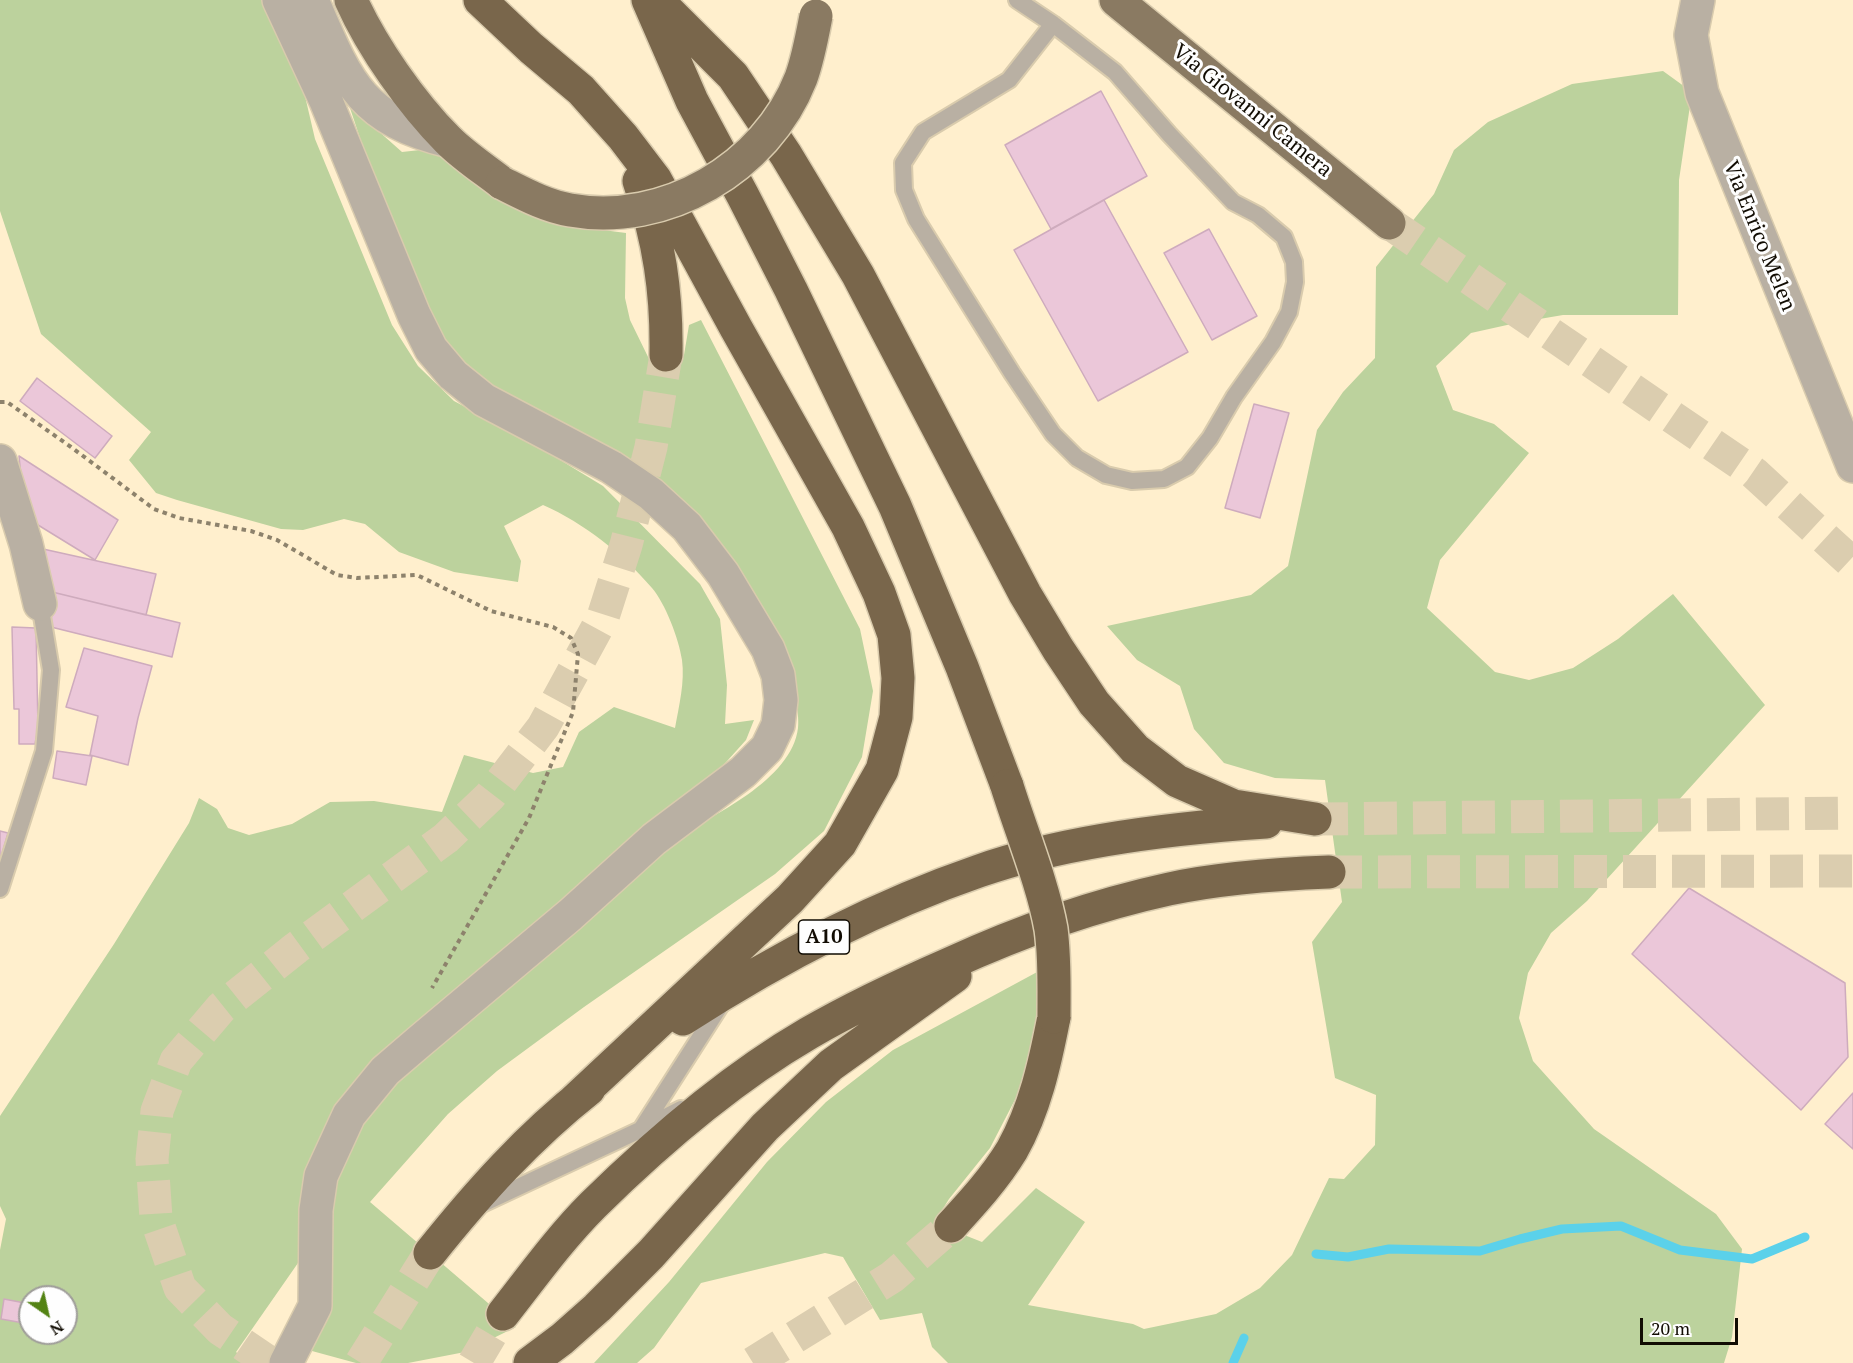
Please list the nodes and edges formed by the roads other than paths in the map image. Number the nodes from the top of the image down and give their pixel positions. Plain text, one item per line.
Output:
1 (279, 0) edge
2 (312, 0) edge
3 (351, 0) edge
4 (480, 0) edge
5 (648, 0) edge
6 (657, 0) edge
7 (1017, 0) edge
8 (1116, 0) edge
9 (1698, 0) edge
10 (819, 8) edge
11 (1053, 24) junction
12 (623, 137) junction
13 (449, 141) junction
14 (1389, 223) tunnel mouth
15 (666, 355) tunnel mouth
16 (0, 461) edge
17 (1853, 466) edge
18 (40, 604) joint
19 (1329, 872) tunnel mouth
20 (0, 888) edge
21 (1007, 938) junction
22 (732, 987) junction
23 (743, 1076) junction
24 (573, 1102) junction
25 (640, 1130) junction
26 (592, 1206) junction
27 (461, 1214) junction
28 (951, 1226) tunnel mouth
29 (430, 1253) tunnel mouth
30 (503, 1314) tunnel mouth
31 (286, 1363) edge
32 (530, 1363) edge

1 - 31 street
2 - 13 street
3 - 13 main road
4 - 12 highway
5 - 28 highway, bridge
6 - 22 highway, A10
7 - 11 lane
8 - 14 main road, Via Giovanni Camera
9 - 17 street, Via Enrico Melen
10 - 13 main road, bridge
11 - 11 lane
12 - 15 highway
12 - 24 highway
16 - 18 street
18 - 20 lane
19 - 21 highway
21 - 23 highway
21 - 32 highway
22 - 24 highway, A10
22 - 25 lane
23 - 25 lane
23 - 26 highway
24 - 27 highway, A10
25 - 26 lane
25 - 27 lane
26 - 30 highway
27 - 29 highway, A10

